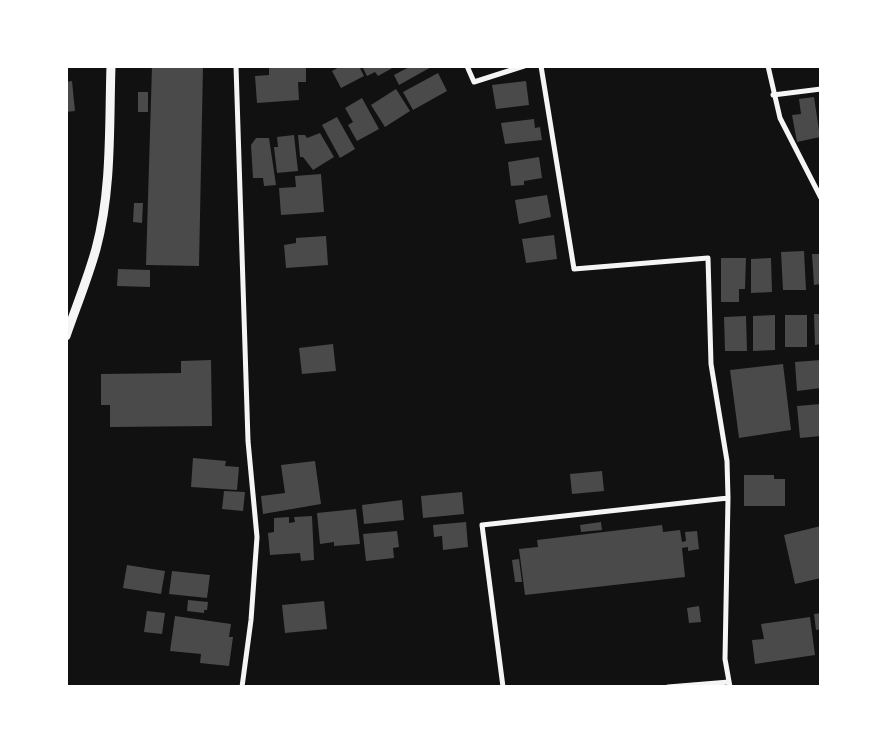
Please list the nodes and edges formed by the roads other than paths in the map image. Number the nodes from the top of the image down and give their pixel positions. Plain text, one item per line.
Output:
1 (111, 66) edge
2 (236, 66) edge
3 (467, 66) edge
4 (524, 66) edge
5 (540, 66) edge
6 (768, 66) edge
7 (821, 89) edge
8 (773, 95) junction
9 (821, 198) edge
10 (66, 336) edge
11 (728, 498) junction
12 (730, 684) edge
13 (242, 687) edge
14 (503, 687) edge
15 (668, 687) edge

1 - 10 street
2 - 13 street
3 - 4 street
5 - 11 street
6 - 8 street
7 - 8 street
8 - 9 street
11 - 12 street
11 - 14 street
12 - 15 street

